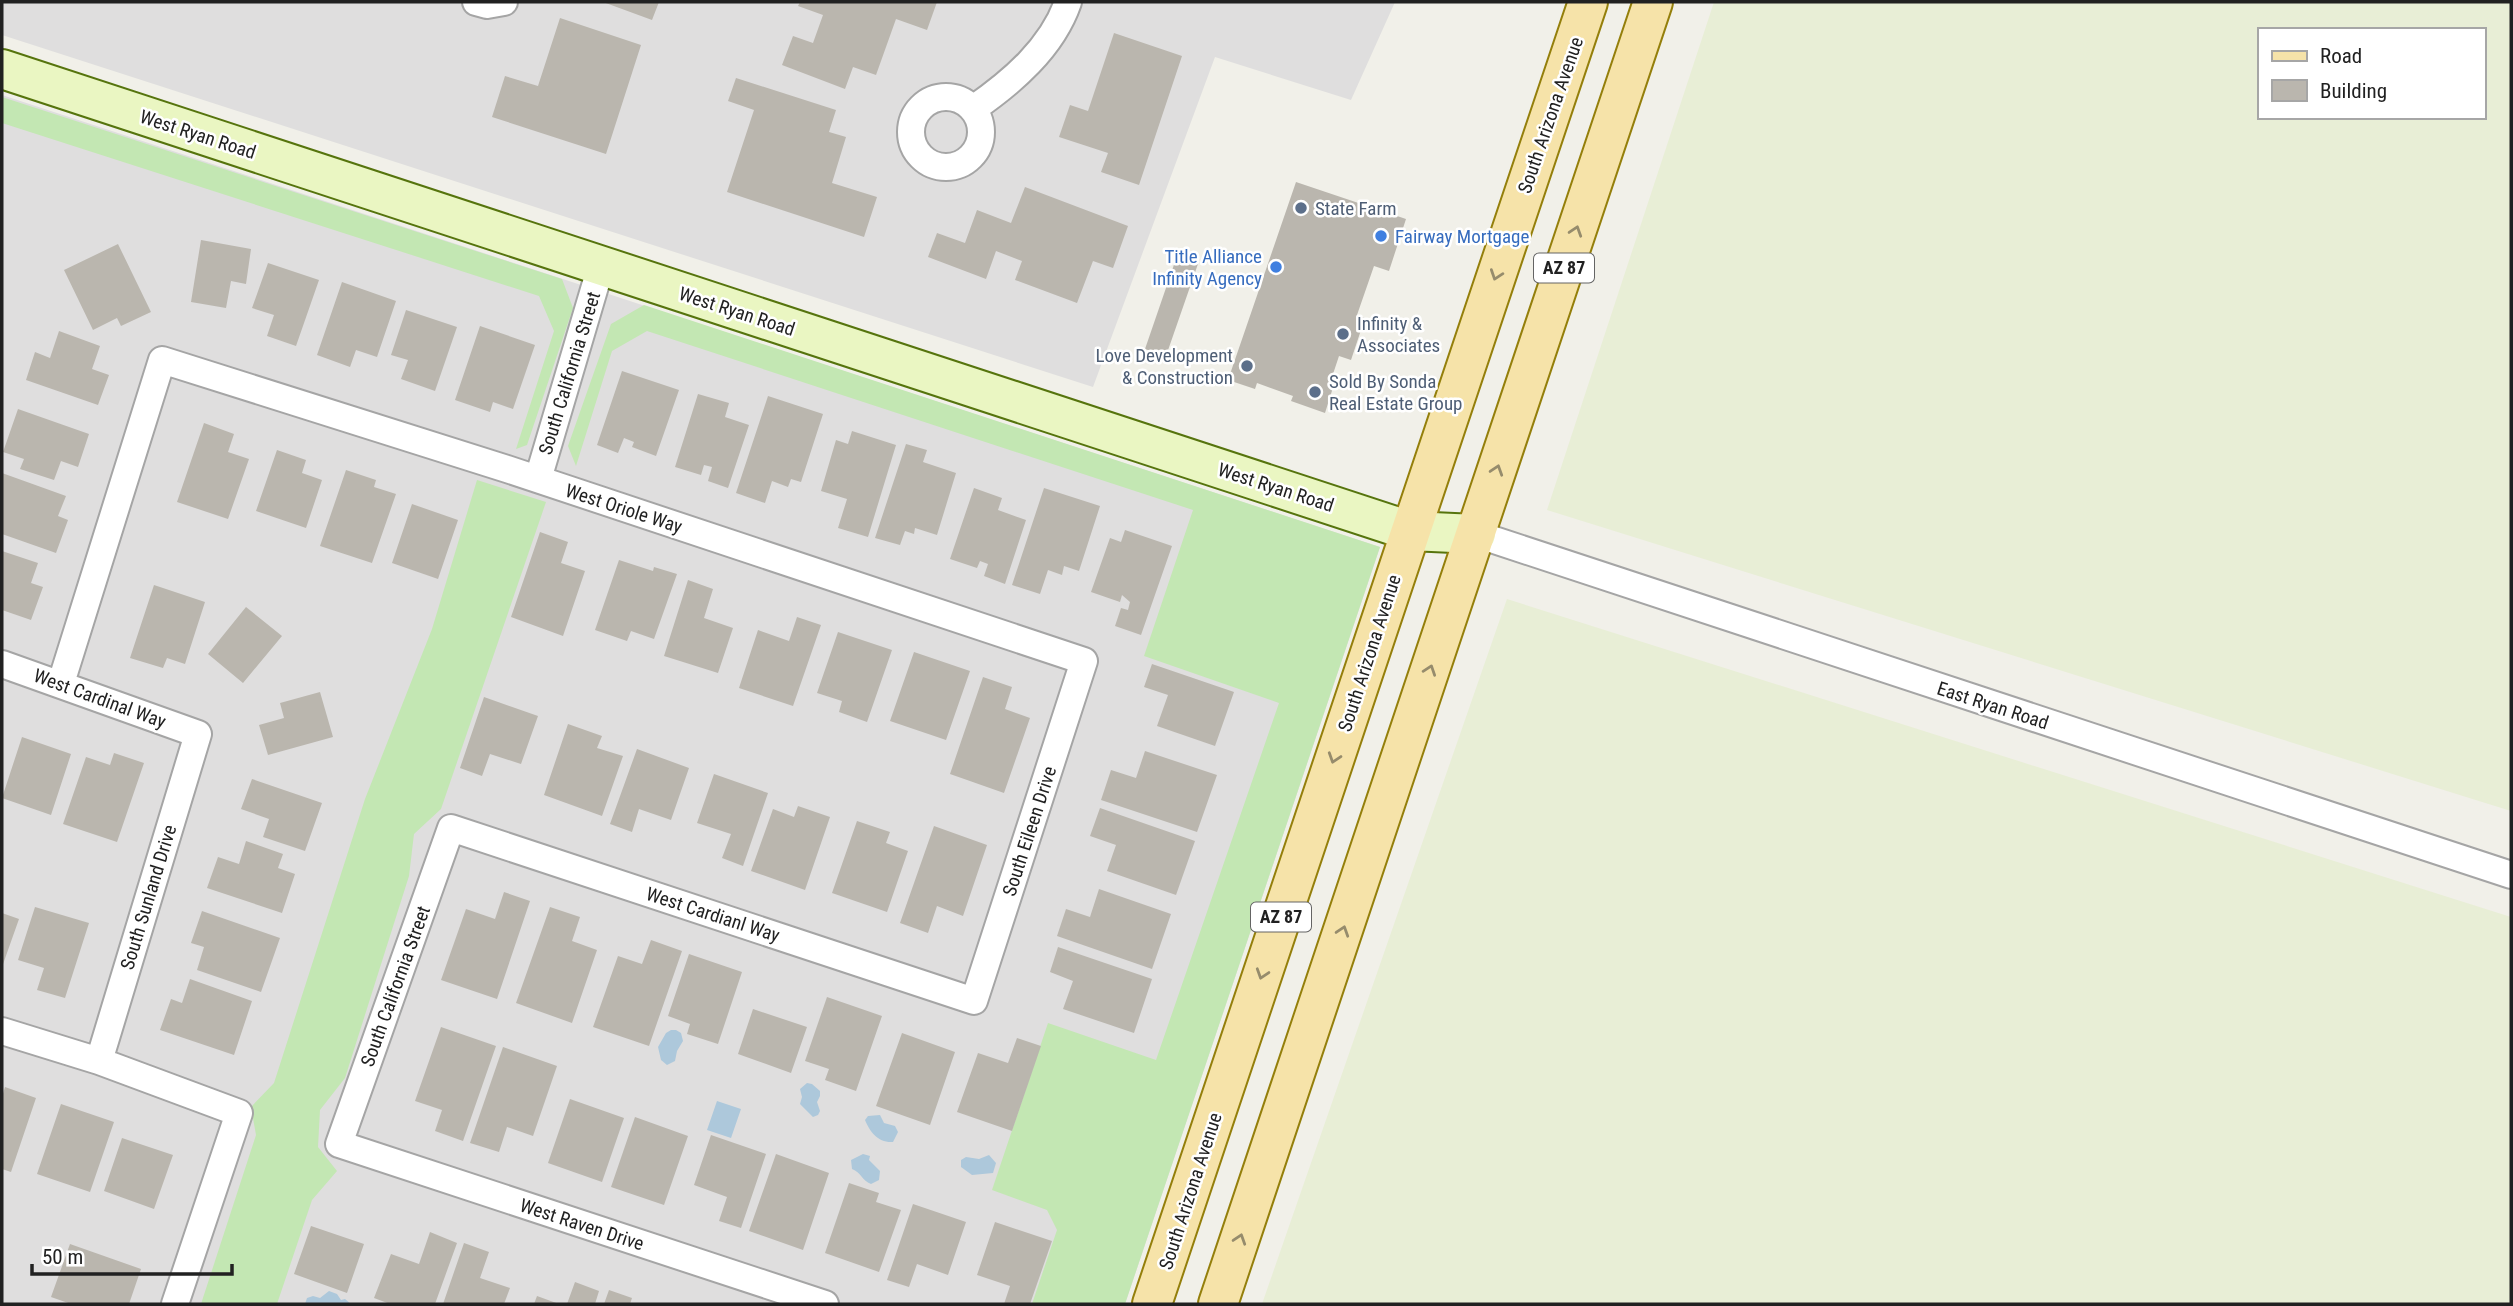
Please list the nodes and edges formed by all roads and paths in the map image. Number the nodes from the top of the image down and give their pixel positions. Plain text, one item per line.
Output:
1 (476, 2) edge
2 (504, 2) edge
3 (1068, 2) edge
4 (1588, 2) edge
5 (1653, 2) edge
6 (2, 69) edge
7 (973, 109) dead end
8 (601, 266) junction
9 (538, 479) junction
10 (1410, 531) junction
11 (1476, 534) junction
12 (1084, 661) joint
13 (2, 664) edge
14 (61, 683) junction
15 (198, 734) joint
16 (452, 828) joint
17 (2511, 875) edge
18 (974, 1001) joint
19 (2, 1031) edge
20 (99, 1061) junction
21 (339, 1144) joint
22 (175, 1304) edge
23 (825, 1304) edge
24 (1152, 1304) edge
25 (1218, 1304) edge

1 - 2 street
3 - 7 street
4 -> 10 main road, South Arizona Avenue / AZ 87
11 -> 5 main road, AZ 87
6 - 8 street, West Ryan Road
8 - 9 street, South California Street
8 - 10 street, West Ryan Road
9 - 12 street, West Oriole Way
9 - 14 street, West Oriole Way
10 - 11 street, West Ryan Road
10 -> 24 main road, South Arizona Avenue / AZ 87
11 - 17 street, East Ryan Road
25 -> 11 main road, AZ 87
12 - 18 street, South Eileen Drive
13 - 14 street, West Cardinal Way
14 - 15 street, West Cardinal Way
15 - 20 street, South Sunland Drive
16 - 18 street, West Cardianl Way
16 - 21 street, South California Street
19 - 20 street
20 - 22 street
21 - 23 street, West Raven Drive

